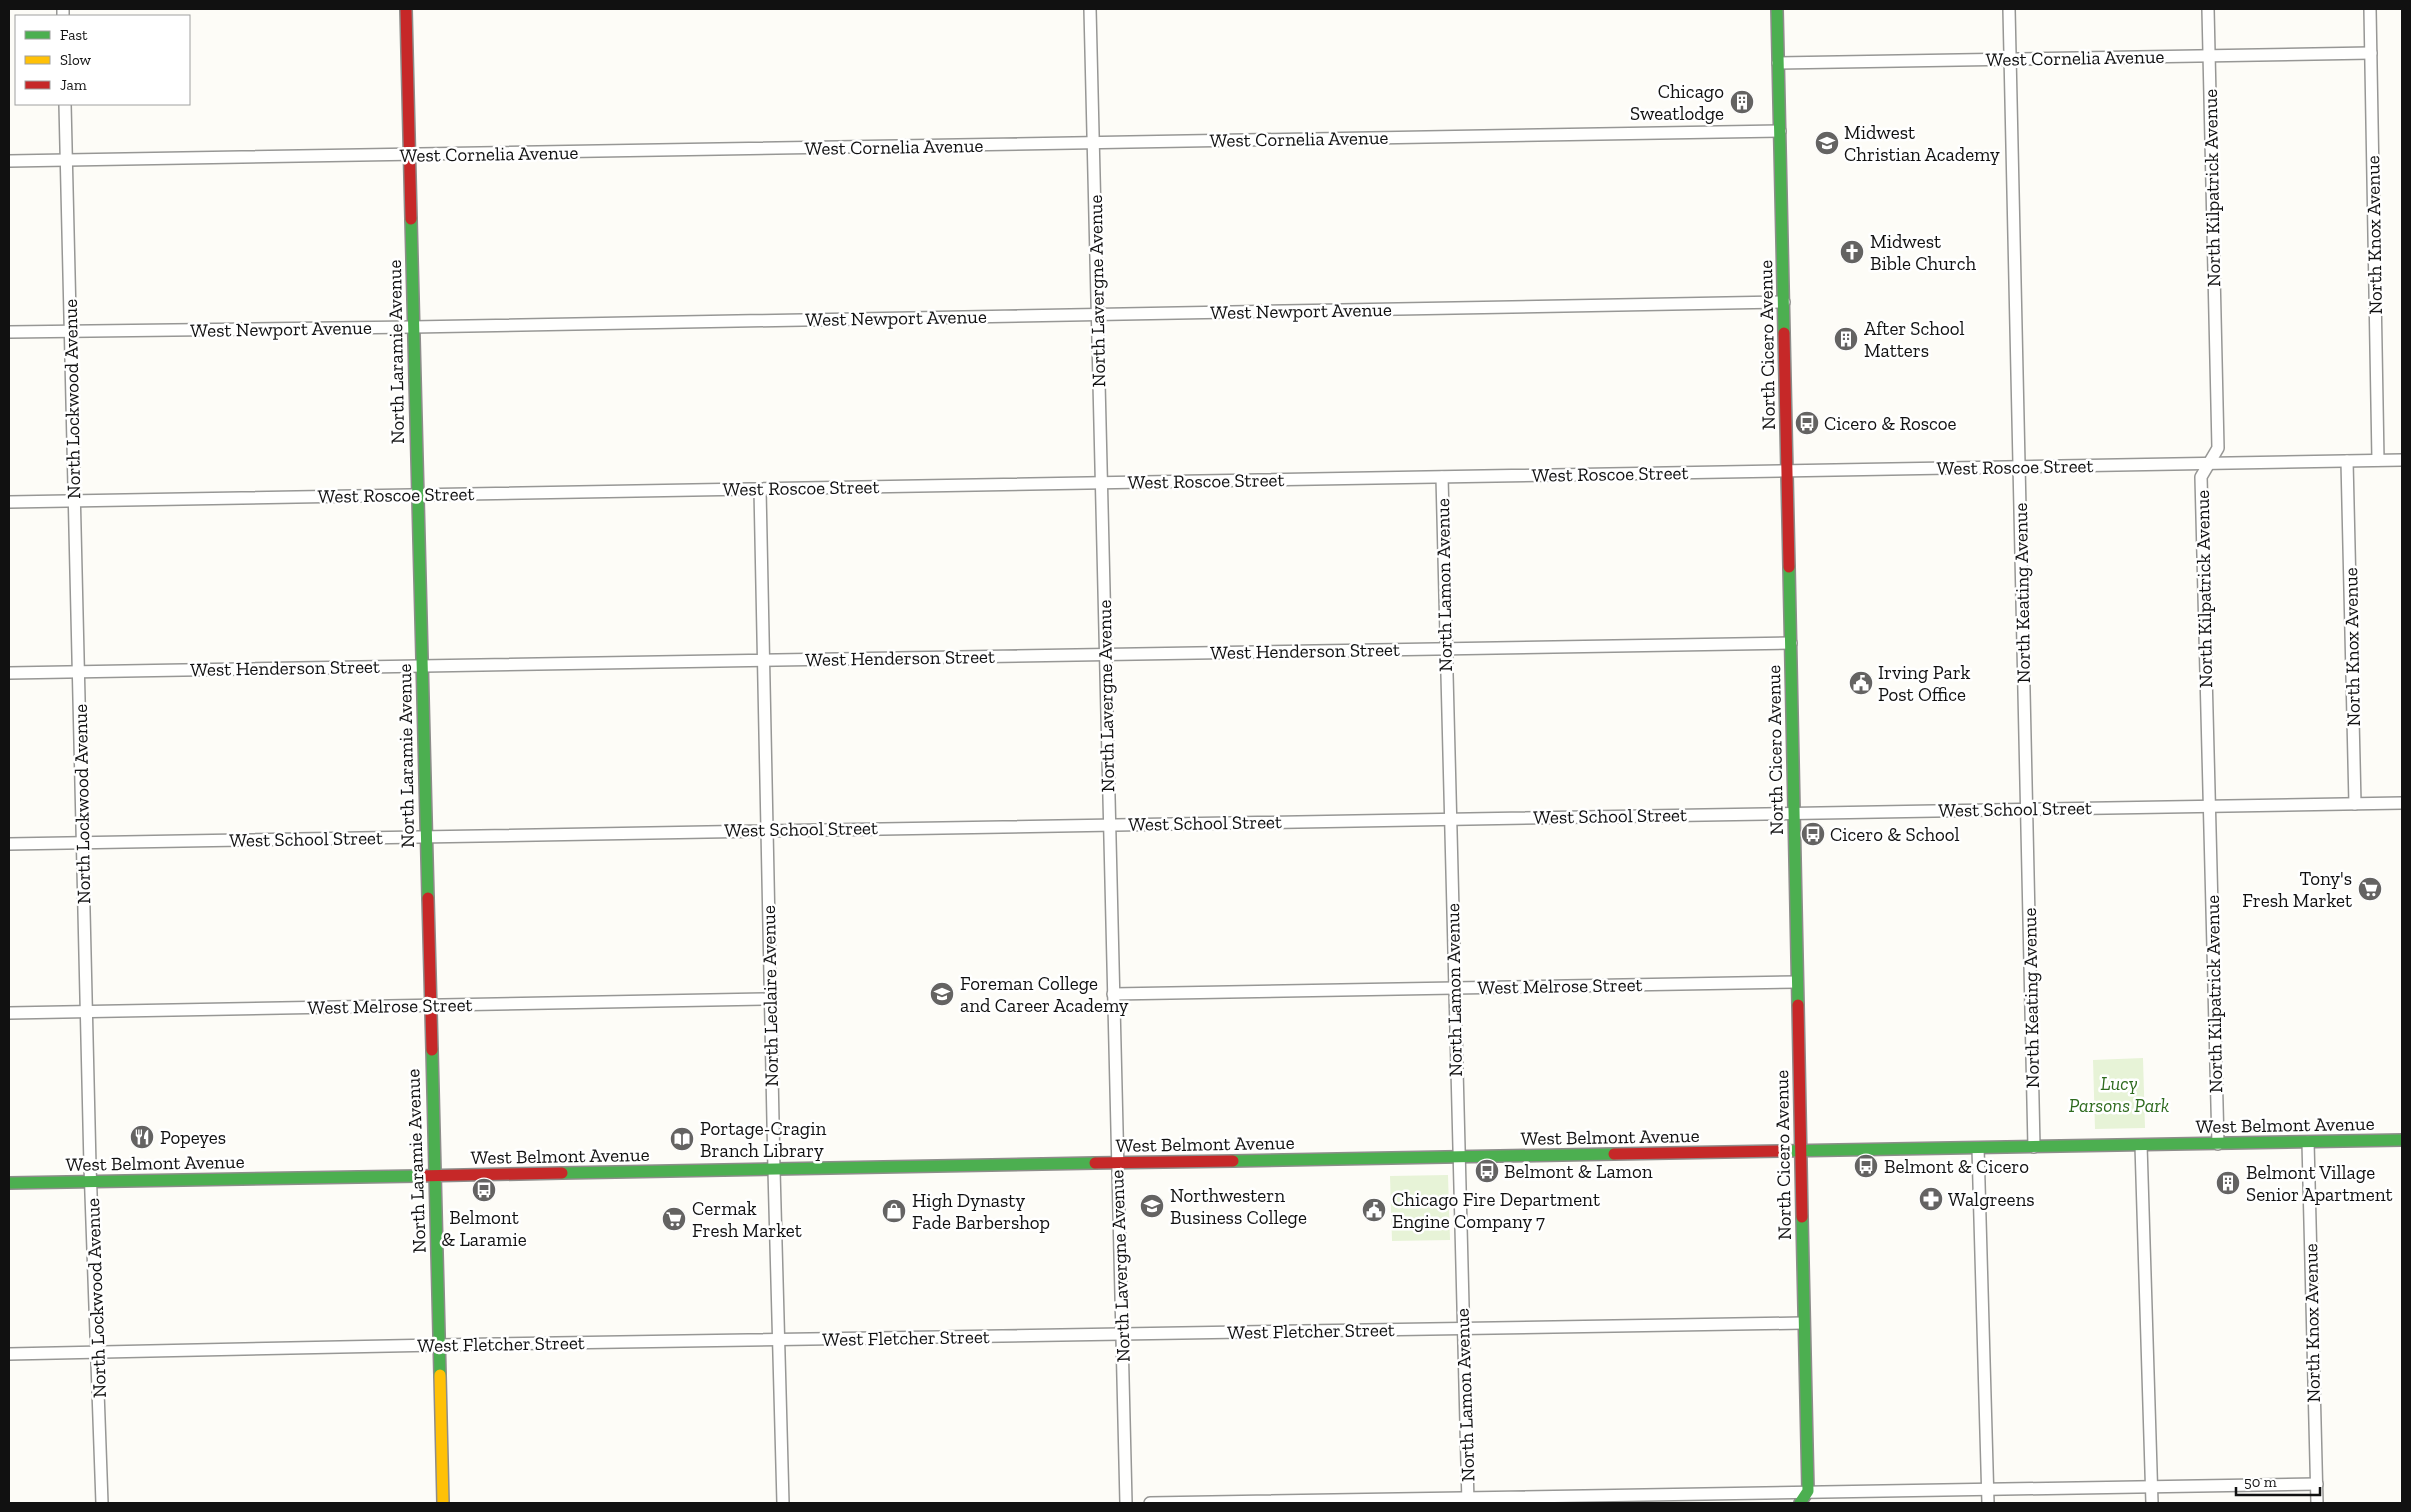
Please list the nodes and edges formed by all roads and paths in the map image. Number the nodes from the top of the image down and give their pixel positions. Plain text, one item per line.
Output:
1 (406, 9) edge
2 (1090, 9) edge
3 (1777, 9) edge
4 (2009, 9) edge
5 (2208, 9) edge
6 (2370, 9) edge
7 (2371, 54) junction
8 (2209, 56) junction
9 (2010, 59) junction
10 (1778, 63) junction
11 (65, 105) edge
12 (1780, 131) junction
13 (1093, 143) junction
14 (409, 155) junction
15 (66, 160) junction
16 (9, 161) edge
17 (1784, 302) junction
18 (1097, 314) junction
19 (413, 328) junction
20 (71, 331) junction
21 (9, 332) edge
22 (2378, 460) junction
23 (2402, 460) edge
24 (2347, 461) junction
25 (2209, 464) junction
26 (2020, 467) junction
27 (1787, 471) junction
28 (1442, 477) junction
29 (1101, 483) junction
30 (760, 489) junction
31 (417, 495) junction
32 (74, 500) junction
33 (9, 502) edge
34 (1791, 642) junction
35 (1446, 648) junction
36 (1105, 654) junction
37 (764, 660) junction
38 (421, 666) junction
39 (79, 672) junction
40 (9, 673) edge
41 (2402, 803) edge
42 (2355, 804) junction
43 (2209, 805) junction
44 (2027, 808) junction
45 (1794, 813) junction
46 (1450, 818) junction
47 (1109, 824) junction
48 (767, 830) junction
49 (425, 837) junction
50 (83, 843) junction
51 (9, 844) edge
52 (1797, 982) junction
53 (1454, 988) junction
54 (1113, 994) junction
55 (770, 999) junction
56 (429, 1005) junction
57 (87, 1011) junction
58 (9, 1013) edge
59 (2402, 1140) edge
60 (2308, 1142) junction
61 (2218, 1144) junction
62 (2141, 1145) junction
63 (2034, 1147) junction
64 (1978, 1148) junction
65 (1800, 1151) junction
66 (1458, 1157) junction
67 (1117, 1164) junction
68 (774, 1170) junction
69 (434, 1176) junction
70 (92, 1182) junction
71 (9, 1184) edge
72 (1803, 1323) junction
73 (1463, 1329) junction
74 (1121, 1335) junction
75 (778, 1340) junction
76 (438, 1345) junction
77 (97, 1353) junction
78 (9, 1354) edge
79 (2317, 1484) junction
80 (2152, 1487) junction
81 (1988, 1489) junction
82 (1808, 1491) junction
83 (1468, 1501) edge
84 (102, 1503) edge
85 (443, 1503) edge
86 (783, 1503) edge
87 (1126, 1503) edge
88 (1150, 1503) edge
89 (1800, 1503) edge
90 (1816, 1503) edge
91 (1988, 1503) edge
92 (2152, 1503) edge
93 (2317, 1503) edge

1 - 14 main road, North Laramie Avenue
2 - 13 street, North Lavergne Avenue
3 - 10 main road, North Cicero Avenue
4 - 9 street, North Keating Avenue
5 - 8 street, North Kilpatrick Avenue
6 - 7 street, North Knox Avenue
7 - 8 street, West Cornelia Avenue
7 - 22 street, North Knox Avenue
8 - 9 street, West Cornelia Avenue
8 - 25 street, North Kilpatrick Avenue
9 - 10 street, West Cornelia Avenue
9 - 26 street, North Keating Avenue
10 - 12 main road, North Cicero Avenue
11 - 15 street, North Lockwood Avenue
12 - 13 street, West Cornelia Avenue
12 - 17 main road, North Cicero Avenue
13 - 14 street, West Cornelia Avenue
13 - 18 street, North Lavergne Avenue
14 - 15 street, West Cornelia Avenue
14 - 19 main road, North Laramie Avenue
15 - 16 street, West Cornelia Avenue
15 - 20 street, North Lockwood Avenue
17 - 18 street, West Newport Avenue
17 - 27 main road, North Cicero Avenue
18 - 19 street, West Newport Avenue
18 - 29 street, North Lavergne Avenue
19 - 20 street, West Newport Avenue
19 - 31 main road, North Laramie Avenue
20 - 21 street, West Newport Avenue
20 - 32 street, North Lockwood Avenue
22 - 23 street, West Roscoe Street
22 - 24 street, West Roscoe Street
24 - 25 street, West Roscoe Street
24 - 42 street, North Knox Avenue
25 - 26 street, West Roscoe Street
25 - 43 street, North Kilpatrick Avenue
26 - 27 street, West Roscoe Street
26 - 44 street, North Keating Avenue
27 - 28 street, West Roscoe Street
27 - 34 main road, North Cicero Avenue
28 - 29 street, West Roscoe Street
28 - 35 street, North Lamon Avenue
29 - 30 street, West Roscoe Street
29 - 36 street, North Lavergne Avenue
30 - 31 street, West Roscoe Street
30 - 37 street, North Leclaire Avenue
31 - 32 street, West Roscoe Street
31 - 38 main road, North Laramie Avenue
32 - 33 street, West Roscoe Street
32 - 39 street, North Lockwood Avenue
34 - 35 street, West Henderson Street
34 - 45 main road, North Cicero Avenue
35 - 36 street, West Henderson Street
35 - 46 street, North Lamon Avenue
36 - 37 street, West Henderson Street
36 - 47 street, North Lavergne Avenue
37 - 38 street, West Henderson Street
37 - 48 street, North Leclaire Avenue
38 - 39 street, West Henderson Street
38 - 49 main road, North Laramie Avenue
39 - 40 street, West Henderson Street
39 - 50 street, North Lockwood Avenue
41 - 42 street, West School Street
42 - 43 street, West School Street
43 - 44 street, West School Street
43 - 61 street, North Kilpatrick Avenue
44 - 45 street, West School Street
44 - 63 street, North Keating Avenue
45 - 46 street, West School Street
45 - 52 main road, North Cicero Avenue
46 - 47 street, West School Street
46 - 53 street, North Lamon Avenue
47 - 48 street, West School Street
47 - 54 street, North Lavergne Avenue
48 - 49 street, West School Street
48 - 55 street, North Leclaire Avenue
49 - 50 street, West School Street
49 - 56 main road, North Laramie Avenue
50 - 51 street, West School Street
50 - 57 street, North Lockwood Avenue
52 - 53 street, West Melrose Street
52 - 65 main road, North Cicero Avenue
53 - 54 street, West Melrose Street
53 - 66 street, North Lamon Avenue
54 - 67 street, North Lavergne Avenue
55 - 56 street, West Melrose Street
55 - 68 street, North Leclaire Avenue
56 - 57 street, West Melrose Street
56 - 69 main road, North Laramie Avenue
57 - 58 street, West Melrose Street
57 - 70 street, North Lockwood Avenue
59 - 60 main road, West Belmont Avenue
60 - 61 main road, West Belmont Avenue
60 - 79 street, North Knox Avenue
61 - 62 main road, West Belmont Avenue
62 - 63 main road, West Belmont Avenue
62 - 80 street
63 - 64 main road, West Belmont Avenue
64 - 65 main road, West Belmont Avenue
64 - 81 street
65 - 66 main road, West Belmont Avenue
65 - 72 main road, North Cicero Avenue
66 - 67 main road, West Belmont Avenue
66 - 73 street, North Lamon Avenue
67 - 68 main road, West Belmont Avenue
67 - 74 street, North Lavergne Avenue
68 - 69 main road, West Belmont Avenue
68 - 75 street, North Leclaire Avenue
69 - 70 main road, West Belmont Avenue
69 - 76 main road, North Laramie Avenue
70 - 71 main road, West Belmont Avenue
70 - 77 street, North Lockwood Avenue
72 - 73 street, West Fletcher Street
72 - 82 main road, North Cicero Avenue
73 - 74 street, West Fletcher Street
73 - 83 street, North Lamon Avenue
74 - 75 street, West Fletcher Street
74 - 87 street, North Lavergne Avenue
75 - 76 street, West Fletcher Street
75 - 86 street, North Leclaire Avenue
76 - 77 street, West Fletcher Street
76 - 85 main road, North Laramie Avenue
77 - 78 street, West Fletcher Street
77 - 84 street, North Lockwood Avenue
79 - 80 street
79 - 93 street, North Knox Avenue
80 - 81 street
80 - 92 street
81 - 82 street
81 - 91 street
82 - 83 street
82 - 89 main road
82 - 90 main road
83 - 88 street

